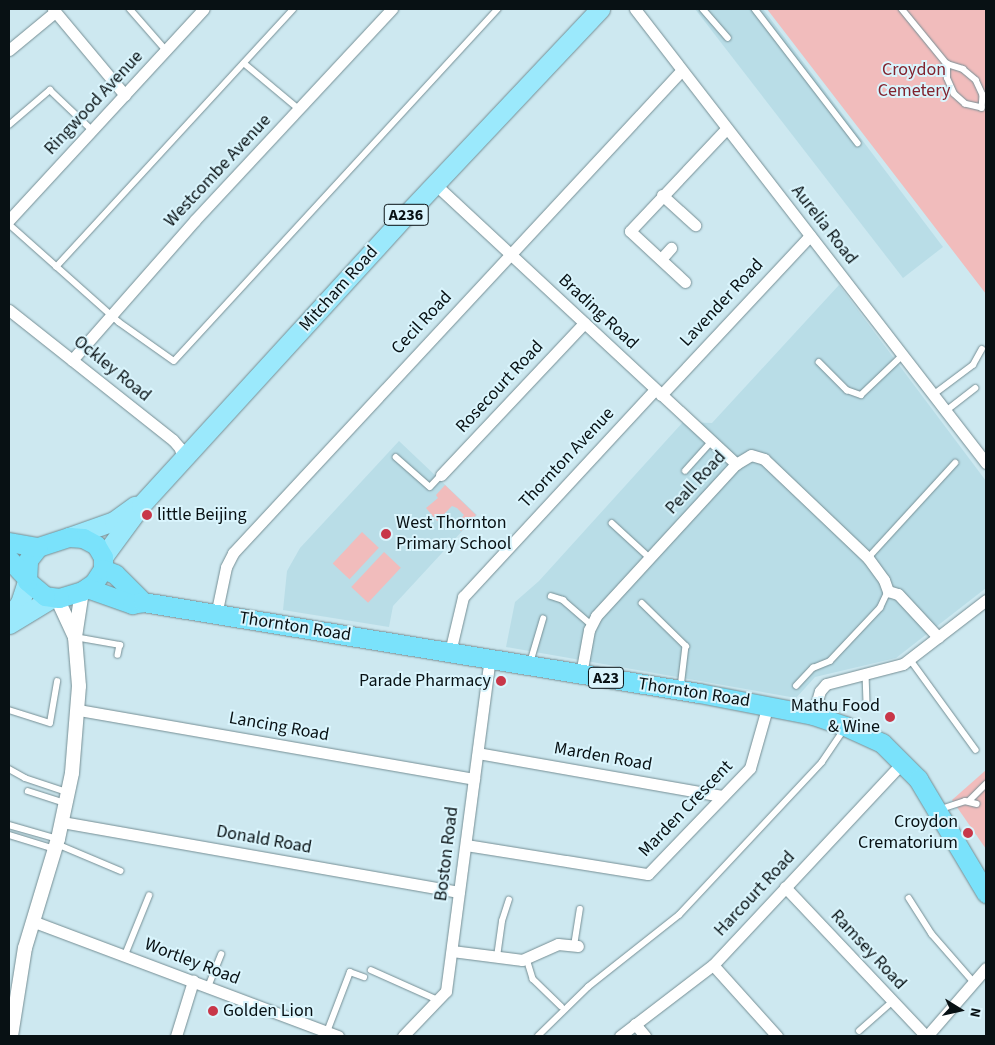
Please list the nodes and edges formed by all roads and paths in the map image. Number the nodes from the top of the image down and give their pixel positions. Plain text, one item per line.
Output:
1 (130, 9) edge
2 (204, 9) edge
3 (293, 9) edge
4 (392, 9) edge
5 (498, 9) edge
6 (600, 9) edge
7 (635, 9) edge
8 (703, 9) edge
9 (755, 9) edge
10 (902, 9) edge
11 (54, 10) edge
12 (728, 38) dead end
13 (9, 50) edge
14 (166, 50) junction
15 (244, 63) junction
16 (947, 64) junction
17 (682, 70) junction
18 (125, 95) junction
19 (982, 108) junction
20 (298, 110) junction
21 (986, 113) edge
22 (9, 125) edge
23 (727, 128) junction
24 (92, 130) junction
25 (858, 143) dead end
26 (436, 185) junction
27 (662, 195) junction
28 (9, 222) edge
29 (695, 225) dead end
30 (810, 236) junction
31 (671, 248) dead end
32 (511, 254) junction
33 (661, 259) junction
34 (56, 267) junction
35 (685, 282) dead end
36 (9, 310) edge
37 (112, 315) junction
38 (584, 322) junction
39 (982, 349) dead end
40 (902, 356) junction
41 (72, 360) junction
42 (819, 362) dead end
43 (975, 388) dead end
44 (658, 392) junction
45 (933, 395) junction
46 (946, 411) junction
47 (711, 442) junction
48 (396, 456) dead end
49 (183, 462) junction
50 (986, 462) edge
51 (955, 463) dead end
52 (736, 464) junction
53 (685, 471) dead end
54 (441, 475) joint
55 (141, 505) junction
56 (612, 523) dead end
57 (69, 537) junction
58 (9, 542) edge
59 (38, 547) junction
60 (650, 558) junction
61 (868, 558) junction
62 (9, 559) edge
63 (103, 563) junction
64 (26, 578) junction
65 (84, 590) junction
66 (888, 591) junction
67 (551, 596) dead end
68 (54, 598) junction
69 (986, 600) edge
70 (143, 602) junction
71 (642, 603) dead end
72 (216, 615) junction
73 (9, 617) edge
74 (543, 619) dead end
75 (9, 624) edge
76 (591, 624) junction
77 (75, 637) junction
78 (938, 637) junction
79 (450, 652) junction
80 (118, 654) dead end
81 (490, 659) junction
82 (910, 659) junction
83 (530, 665) junction
84 (581, 674) junction
85 (866, 674) junction
86 (57, 682) dead end
87 (796, 686) dead end
88 (680, 690) junction
89 (868, 702) dead end
90 (768, 705) junction
91 (9, 710) edge
92 (78, 710) junction
93 (813, 715) junction
94 (845, 726) junction
95 (976, 750) dead end
96 (478, 753) junction
97 (903, 762) junction
98 (9, 769) edge
99 (474, 779) junction
100 (986, 784) edge
101 (28, 791) dead end
102 (722, 796) junction
103 (68, 798) junction
104 (969, 801) junction
105 (977, 804) dead end
106 (938, 810) junction
107 (62, 822) junction
108 (9, 825) edge
109 (9, 835) edge
110 (57, 844) junction
111 (466, 845) junction
112 (120, 871) dead end
113 (785, 887) junction
114 (985, 888) edge
115 (460, 892) junction
116 (149, 896) dead end
117 (909, 898) dead end
118 (509, 900) dead end
119 (580, 909) dead end
120 (32, 921) junction
121 (576, 946) joint
122 (452, 951) junction
123 (125, 955) junction
124 (221, 955) dead end
125 (497, 957) junction
126 (527, 959) junction
127 (713, 965) junction
128 (986, 968) edge
129 (371, 970) dead end
130 (364, 977) dead end
131 (972, 980) junction
132 (193, 981) junction
133 (208, 987) junction
134 (439, 1001) junction
135 (892, 1002) junction
136 (561, 1006) dead end
137 (636, 1024) junction
138 (859, 1031) dead end
139 (332, 1034) edge
140 (11, 1036) edge
141 (176, 1036) edge
142 (403, 1036) edge
143 (538, 1036) edge
144 (620, 1036) edge
145 (645, 1036) edge
146 (777, 1036) edge
147 (926, 1036) edge

1 - 14 lane
2 - 14 street, Ringwood Avenue
3 - 15 lane
4 - 20 street, Westcombe Avenue
5 - 37 lane
6 - 26 main road, Mitcham Road / A236
7 - 17 street, Aurelia Road
8 - 12 lane
9 - 25 lane
10 - 16 lane
11 - 13 street
11 - 18 street
14 - 18 street, Ringwood Avenue
15 - 20 lane
15 - 34 lane
16 - 19 lane
16 - 19 lane
17 - 23 street, Aurelia Road
17 - 32 street, Cecil Road
18 - 24 street, Ringwood Avenue
19 - 21 lane
20 - 37 street, Westcombe Avenue
22 - 24 lane
23 - 27 street
23 - 30 street, Aurelia Road
24 - 28 street, Ringwood Avenue
26 - 32 street, Brading Road
26 - 49 main road, Mitcham Road / A236
27 - 29 street
27 - 33 street
28 - 34 lane
30 - 40 street, Aurelia Road
30 - 44 street, Lavender Road
31 - 33 street
32 - 38 street, Brading Road
32 - 72 street, Cecil Road
33 - 35 street
34 - 37 lane
36 - 41 street, Ockley Road
37 - 41 street, Westcombe Avenue
38 - 44 street, Brading Road
38 - 54 street, Rosecourt Road
39 - 45 lane
40 - 42 lane
40 - 45 street, Aurelia Road
41 - 49 street, Ockley Road
43 - 46 lane
44 - 47 street, Brading Road
44 - 79 street, Thornton Avenue
45 - 46 street, Aurelia Road
46 - 50 street, Aurelia Road
47 - 52 street, Brading Road
47 - 53 lane
48 - 54 lane
49 - 55 main road, Mitcham Road / A236
51 - 61 lane
52 - 60 street, Peall Road
52 - 61 street, Peall Road
55 - 57 main road, Mitcham Road / A236
55 - 63 main road, Mitcham Road / A236
56 - 60 lane
57 - 59 highway
57 - 63 highway
58 - 59 highway
59 - 64 highway
60 - 76 street, Peall Road
61 - 66 street, Peall Road
62 - 64 highway
63 - 65 highway
63 - 70 highway
64 - 68 highway
64 - 73 main road
65 - 68 highway
65 - 70 highway, Thornton Road / A23
65 - 77 street
66 - 78 street
66 - 87 lane
67 - 76 lane
68 - 75 main road
68 - 77 street
69 - 78 street
70 - 72 highway, Thornton Road / A23
71 - 88 lane
72 - 79 highway, Thornton Road / A23
74 - 83 lane
76 - 84 street
77 - 80 lane
77 - 92 street
78 - 82 street
79 - 81 highway, Thornton Road / A23
81 - 83 highway, Thornton Road / A23
81 - 96 street, Boston Road
82 - 85 street
82 - 95 lane
83 - 84 highway, Thornton Road / A23
84 - 88 highway, Thornton Road / A23
85 - 89 lane
85 - 93 street
86 - 91 lane
88 - 90 highway, Thornton Road / A23
90 - 93 highway, Thornton Road / A23
90 - 102 street, Marden Crescent
92 - 99 street, Lancing Road
92 - 103 street
93 - 94 highway, Thornton Road / A23
94 - 97 highway, Thornton Road / A23
94 - 143 lane
96 - 99 street, Boston Road
96 - 102 street, Marden Road
97 - 106 highway, Thornton Road / A23
97 - 113 street, Harcourt Road
98 - 103 lane
99 - 111 street, Boston Road
100 - 104 lane
101 - 103 lane
102 - 111 street, Marden Crescent
103 - 107 street
104 - 105 lane
104 - 106 lane
106 - 114 highway, Thornton Road / A23
107 - 110 street
107 - 115 street, Donald Road
108 - 110 lane
109 - 110 lane
110 - 112 lane
110 - 120 street
111 - 115 street, Boston Road
113 - 127 street, Harcourt Road
113 - 135 street, Ramsey Road
115 - 122 street, Boston Road
116 - 123 lane
117 - 131 lane
118 - 125 lane
119 - 121 lane
120 - 123 street, Wortley Road
120 - 140 street
121 - 126 street
122 - 125 street
122 - 134 street, Boston Road
123 - 132 street, Wortley Road
124 - 133 lane
125 - 126 street
126 - 136 lane
127 - 137 street, Harcourt Road
127 - 146 street
128 - 131 street
129 - 134 lane
130 - 139 lane
131 - 147 street
132 - 133 street, Wortley Road
132 - 141 street
133 - 139 street, Wortley Road
134 - 142 street, Boston Road
135 - 138 lane
135 - 147 street, Ramsey Road
137 - 144 street, Harcourt Road
137 - 145 street

